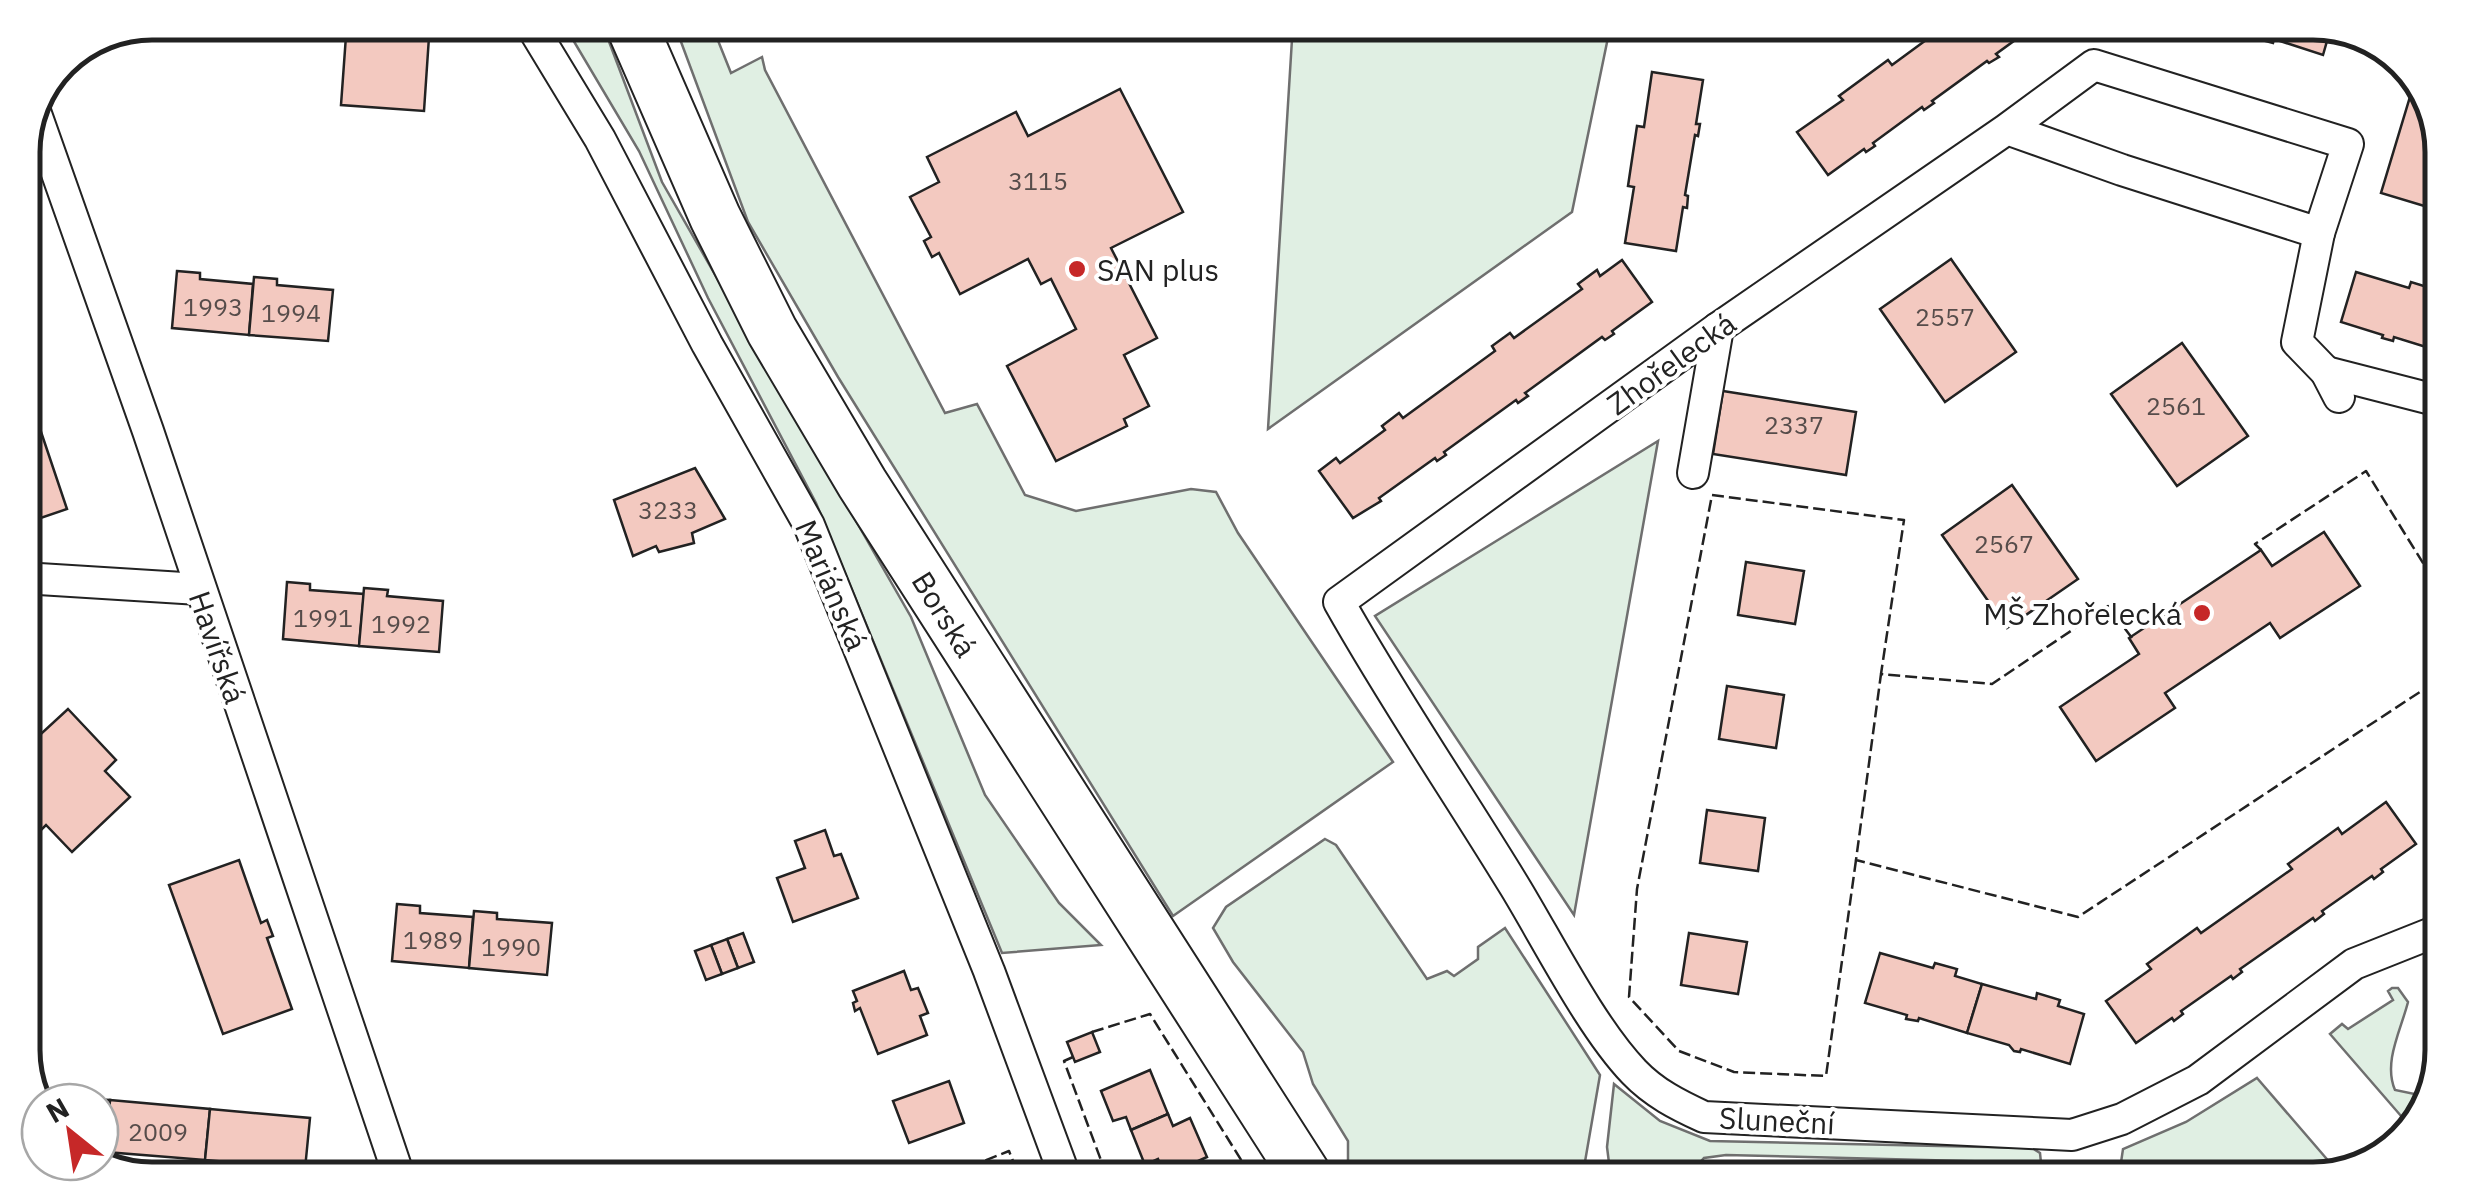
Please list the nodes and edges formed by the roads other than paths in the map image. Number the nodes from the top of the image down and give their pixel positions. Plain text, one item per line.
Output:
1 (540, 40) edge
2 (638, 40) edge
3 (2007, 129) junction
4 (42, 132) edge
5 (2319, 233) junction
6 (1718, 328) junction
7 (2425, 399) edge
8 (1693, 473) dead end
9 (40, 579) edge
10 (198, 588) junction
11 (1339, 602) joint
12 (2425, 937) edge
13 (394, 1162) edge
14 (1059, 1162) edge
15 (1296, 1162) edge

1 - 14 street, Mariánská
2 - 15 main road, Borská
3 - 5 street
3 - 5 street, Zhořelecká
3 - 6 street, Zhořelecká
4 - 10 street, Havířská
5 - 7 street, Zhořelecká
6 - 8 street
6 - 11 street, Zhořelecká
9 - 10 street
10 - 13 street, Havířská
11 - 12 street, Sluneční

